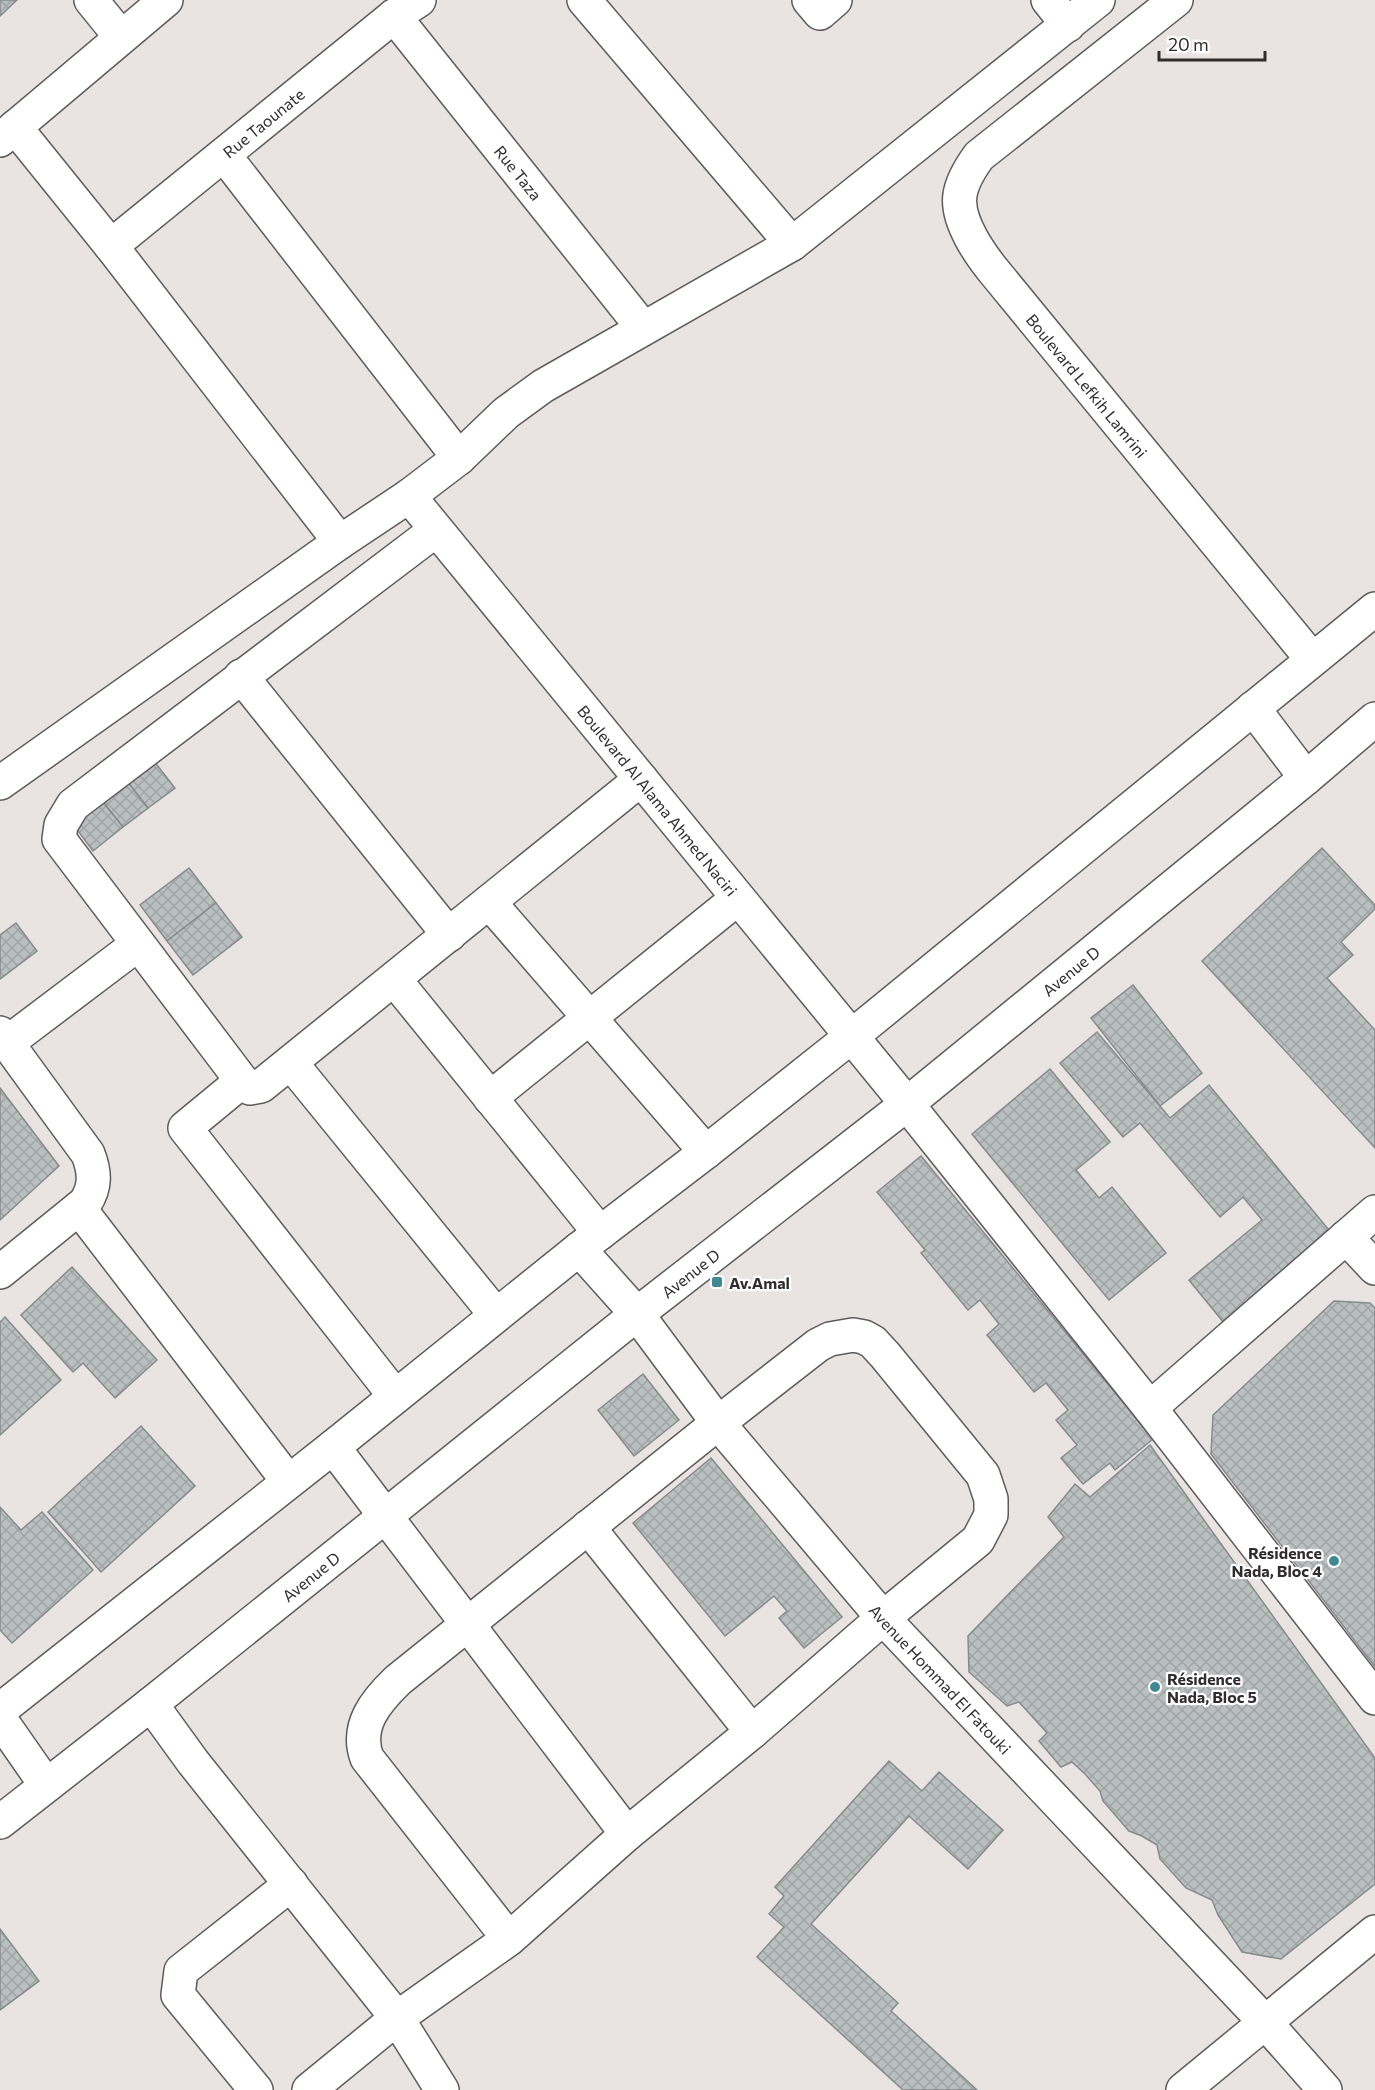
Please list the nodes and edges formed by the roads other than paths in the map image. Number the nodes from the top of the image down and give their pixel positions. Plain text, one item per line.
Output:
1 (91, 0) edge
2 (166, 0) edge
3 (584, 0) edge
4 (809, 0) edge
5 (835, 0) edge
6 (1098, 0) edge
7 (1176, 0) edge
8 (406, 8) edge
9 (1058, 13) edge
10 (121, 36) junction
11 (8, 133) edge
12 (224, 155) junction
13 (792, 244) junction
14 (111, 246) junction
15 (643, 328) junction
16 (459, 458) junction
17 (409, 495) junction
18 (436, 530) junction
19 (340, 542) junction
20 (1375, 609) edge
21 (1312, 659) junction
22 (241, 676) junction
23 (1253, 708) junction
24 (1371, 730) edge
25 (1306, 778) junction
26 (641, 779) junction
27 (0, 783) edge
28 (738, 898) junction
29 (489, 902) junction
30 (449, 935) junction
31 (138, 944) junction
32 (394, 979) junction
33 (589, 1018) junction
34 (852, 1036) junction
35 (4, 1038) edge
36 (291, 1063) junction
37 (242, 1081) junction
38 (490, 1098) junction
39 (907, 1104) junction
40 (705, 1152) junction
41 (79, 1208) junction
42 (1375, 1212) edge
43 (1346, 1236) junction
44 (589, 1241) junction
45 (1375, 1268) edge
46 (0, 1272) edge
47 (637, 1314) junction
48 (496, 1316) junction
49 (395, 1396) junction
50 (1150, 1408) junction
51 (718, 1422) junction
52 (333, 1447) junction
53 (288, 1481) junction
54 (386, 1514) junction
55 (588, 1527) junction
56 (883, 1618) junction
57 (469, 1624) junction
58 (1375, 1698) edge
59 (151, 1704) junction
60 (0, 1710) edge
61 (0, 1719) edge
62 (752, 1732) junction
63 (46, 1785) junction
64 (0, 1822) edge
65 (627, 1834) junction
66 (291, 1884) junction
67 (1375, 1932) edge
68 (509, 1939) junction
69 (397, 2019) junction
70 (1265, 2022) junction
71 (1190, 2086) edge
72 (256, 2090) edge
73 (309, 2090) edge
74 (442, 2090) edge
75 (1325, 2090) edge

1 - 10 street
2 - 10 street
3 - 13 street
4 - 5 street
6 - 9 street
7 - 21 street, Boulevard Lefkih Lamrini
8 - 12 street, Rue Taounate
8 - 15 street, Rue Taza
9 - 13 street
10 - 11 street
11 - 14 street
12 - 14 street, Rue Taounate
12 - 16 street
13 - 15 street
14 - 19 street
15 - 16 street
16 - 17 street
17 - 18 street, Boulevard Al Alama Ahmed Naciri
17 - 19 street
18 - 22 street
18 - 26 street, Boulevard Al Alama Ahmed Naciri
19 - 27 street
20 - 21 street
21 - 23 street
22 - 30 street
22 - 31 street
23 - 25 street
23 - 34 street
24 - 25 street, Avenue D
25 - 39 street, Avenue D
26 - 28 street, Boulevard Al Alama Ahmed Naciri
26 - 29 street
28 - 33 street
28 - 34 street, Boulevard Al Alama Ahmed Naciri
29 - 30 street
29 - 33 street
30 - 32 street
31 - 35 street
31 - 37 street
32 - 36 street
32 - 38 street, Avenue Hommad El Fatouki
33 - 38 street
33 - 40 street
34 - 39 street, Boulevard Al Alama Ahmed Naciri
34 - 40 street
35 - 41 street
36 - 37 street
36 - 48 street
37 - 49 street
38 - 44 street, Avenue Hommad El Fatouki
39 - 47 street, Avenue D
39 - 50 street, Boulevard Al Alama Ahmed Naciri
40 - 44 street
41 - 46 street
41 - 53 street
42 - 43 street
43 - 45 street
43 - 50 street
44 - 47 street, Avenue Hommad El Fatouki
44 - 48 street
47 - 51 street, Avenue Hommad El Fatouki
47 - 54 street, Avenue D
48 - 49 street
49 - 52 street
50 - 58 street, Boulevard Al Alama Ahmed Naciri
51 - 55 street
51 - 56 street, Avenue Hommad El Fatouki
51 - 56 street
52 - 53 street
52 - 54 street
53 - 60 street
54 - 57 street
54 - 59 street, Avenue D
55 - 57 street
55 - 62 street
56 - 62 street
56 - 70 street, Avenue Hommad El Fatouki
57 - 65 street
57 - 68 street
59 - 63 street, Avenue D
59 - 66 street
61 - 63 street
62 - 65 street
63 - 64 street, Avenue D
65 - 68 street
66 - 69 street
66 - 72 street
67 - 70 street
68 - 69 street
69 - 73 street
69 - 74 street
70 - 71 street
70 - 75 street, Avenue Hommad El Fatouki

